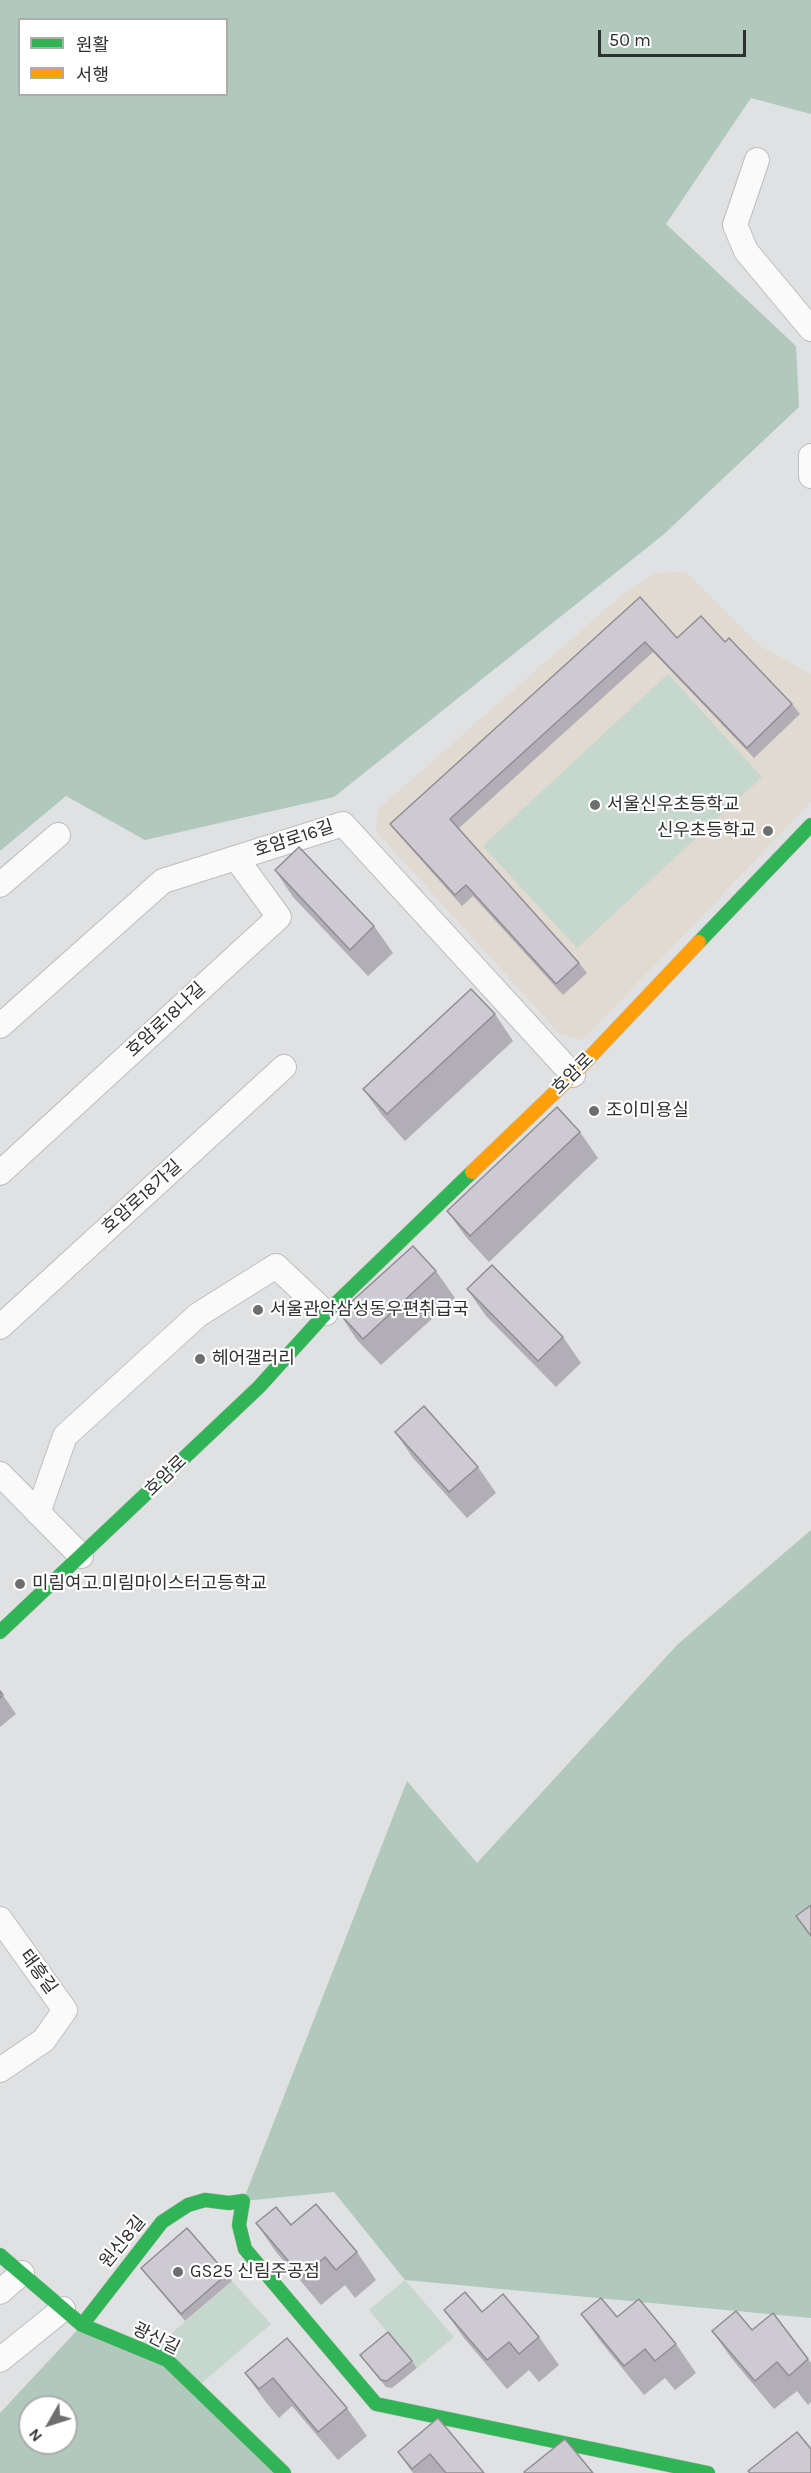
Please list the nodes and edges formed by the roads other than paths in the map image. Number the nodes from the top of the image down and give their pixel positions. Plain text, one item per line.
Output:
1 (758, 160) dead end
2 (811, 329) edge
3 (811, 456) edge
4 (811, 476) edge
5 (811, 825) edge
6 (58, 835) dead end
7 (811, 845) edge
8 (236, 858) junction
9 (778, 880) dead end
10 (0, 885) edge
11 (0, 1026) edge
12 (616, 1051) dead end
13 (284, 1067) dead end
14 (573, 1075) junction
15 (541, 1126) edge
16 (0, 1173) edge
17 (326, 1313) junction
18 (0, 1327) edge
19 (272, 1393) dead end
20 (0, 1474) edge
21 (38, 1513) junction
22 (81, 1556) junction
23 (0, 1632) edge
24 (0, 1647) edge
25 (0, 1919) edge
26 (0, 2070) edge
27 (0, 2255) edge
28 (22, 2273) junction
29 (0, 2292) edge
30 (63, 2309) junction
31 (82, 2325) junction
32 (0, 2360) edge
33 (284, 2473) edge
34 (708, 2473) edge

1 - 2 street
3 - 4 street
5 - 14 main road, 호암로
6 - 10 street
7 - 9 main road
8 - 11 street, 호암로16길
8 - 14 street, 호암로16길
8 - 16 street, 호암로18나길
12 - 15 main road
13 - 18 street, 호암로18가길
14 - 17 main road, 호암로
17 - 21 street
17 - 22 main road, 호암로
19 - 24 main road
20 - 21 street
21 - 22 street
22 - 23 main road, 호암로
25 - 26 street, 태흥길
27 - 28 main road, 광신길
28 - 29 street
28 - 30 main road, 광신길
30 - 31 main road, 광신길
30 - 32 street
31 - 33 main road, 광신길
31 - 34 main road, 원신8길

